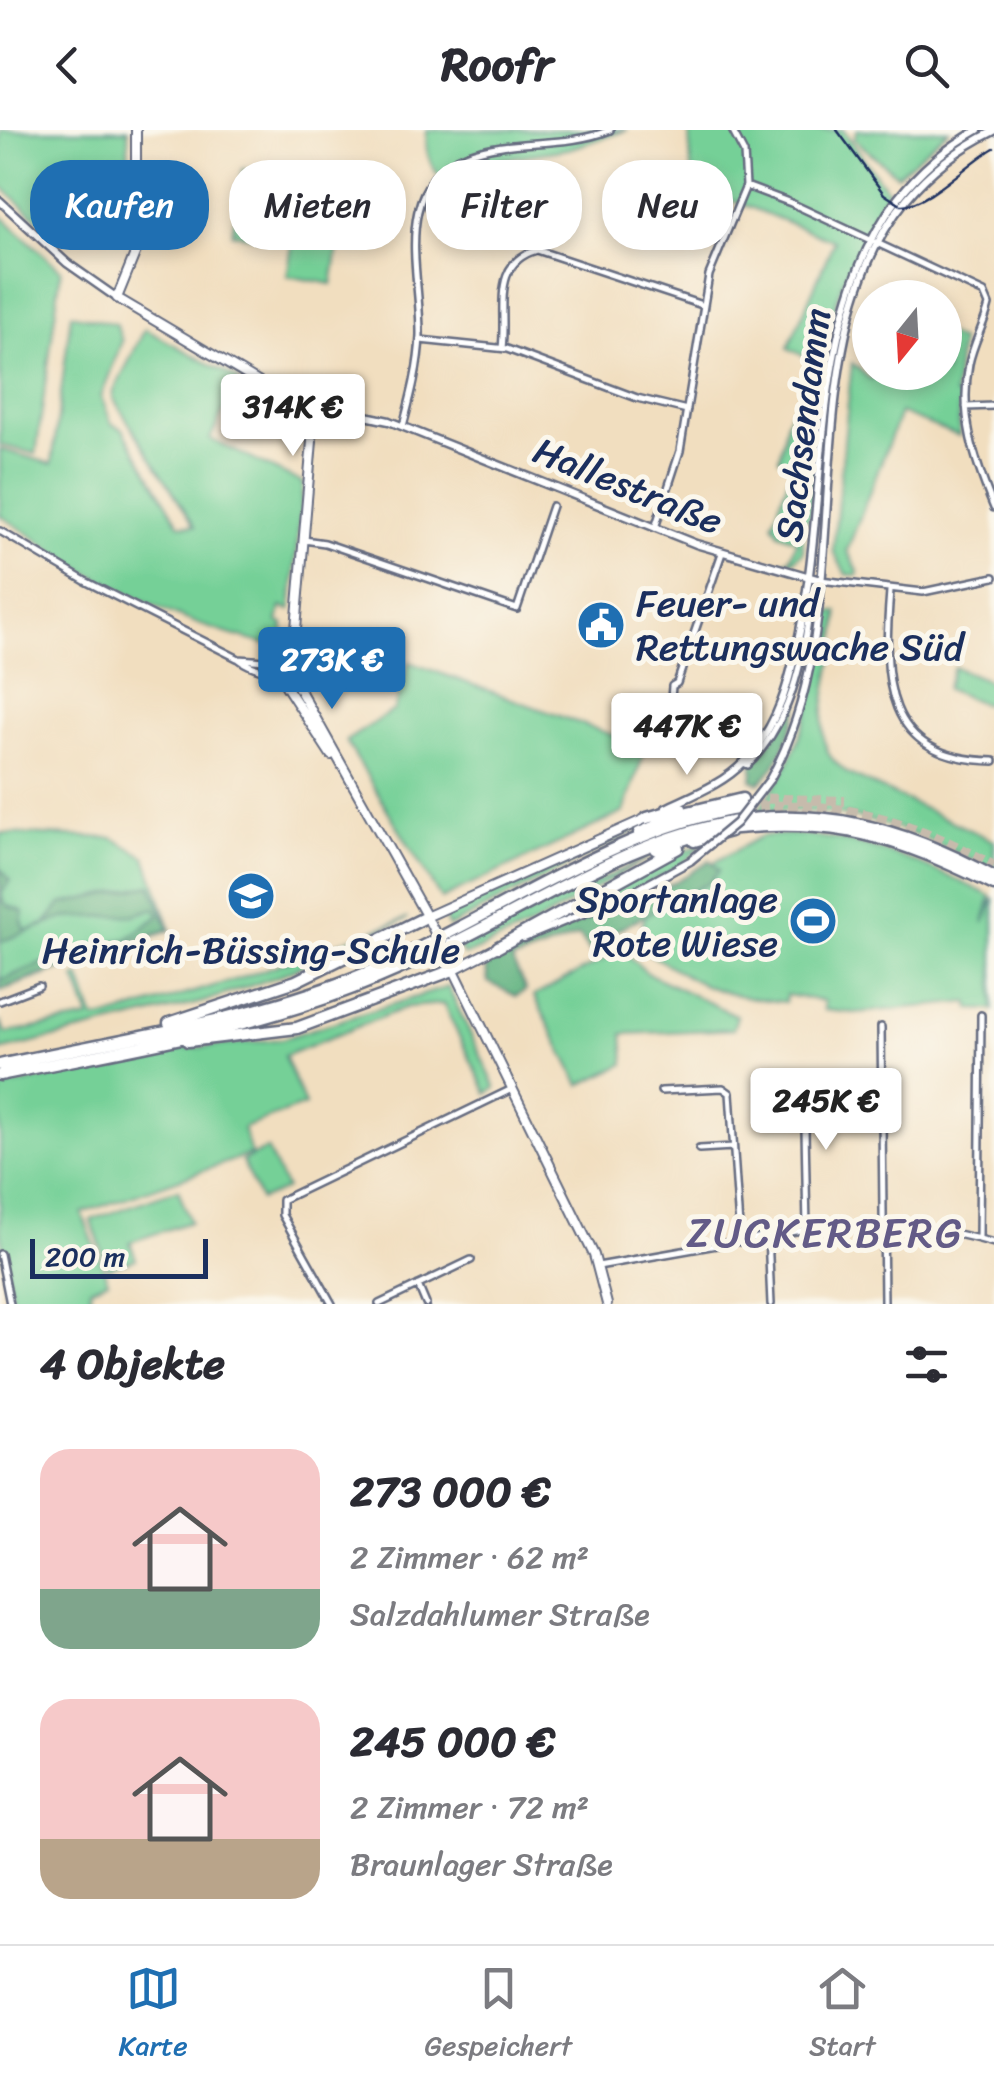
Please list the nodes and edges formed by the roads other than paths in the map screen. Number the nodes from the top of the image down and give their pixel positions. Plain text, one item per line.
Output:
1 (136, 130) edge
2 (610, 130) edge
3 (732, 130) edge
4 (978, 130) edge
5 (994, 130) edge
6 (746, 186) junction
7 (0, 200) edge
8 (874, 242) junction
9 (118, 298) junction
10 (702, 305) junction
11 (420, 340) junction
12 (502, 348) junction
13 (994, 406) edge
14 (966, 407) junction
15 (688, 410) junction
16 (308, 419) junction
17 (403, 426) junction
18 (552, 506) dead end
19 (994, 508) edge
20 (655, 528) junction
21 (0, 531) edge
22 (304, 540) junction
23 (722, 554) junction
24 (811, 578) junction
25 (994, 578) edge
26 (820, 580) junction
27 (890, 591) junction
28 (237, 658) dead end
29 (287, 668) junction
30 (671, 699) dead end
31 (994, 761) edge
32 (743, 763) junction
33 (647, 818) junction
34 (751, 826) junction
35 (607, 860) junction
36 (994, 877) edge
37 (994, 886) edge
38 (428, 920) junction
39 (498, 947) junction
40 (452, 967) junction
41 (39, 986) dead end
42 (0, 1001) edge
43 (981, 1015) dead end
44 (881, 1026) dead end
45 (131, 1038) junction
46 (152, 1043) junction
47 (0, 1065) edge
48 (0, 1075) edge
49 (804, 1080) dead end
50 (514, 1088) junction
51 (661, 1091) dead end
52 (733, 1148) junction
53 (699, 1150) dead end
54 (862, 1227) dead end
55 (883, 1227) junction
56 (949, 1232) dead end
57 (768, 1236) junction
58 (979, 1239) junction
59 (740, 1242) junction
60 (994, 1243) edge
61 (0, 1254) edge
62 (471, 1260) dead end
63 (598, 1266) junction
64 (418, 1286) junction
65 (10, 1304) edge
66 (332, 1304) edge
67 (379, 1304) edge
68 (426, 1304) edge
69 (607, 1304) edge
70 (771, 1304) edge
71 (884, 1304) edge

1 - 9 main road
2 - 11 street
3 - 6 street
4 - 8 street, Sachsendamm
5 - 8 street, Sachsendamm
6 - 8 street
6 - 10 street
7 - 9 street
8 - 14 street
8 - 24 street, Sachsendamm
8 - 26 street, Sachsendamm
9 - 16 main road
10 - 12 street
10 - 15 street
11 - 12 street
11 - 17 street
12 - 15 street
13 - 14 street
14 - 19 street
15 - 20 street
16 - 17 street, Hallestraße
16 - 22 main road
17 - 20 street, Hallestraße
18 - 22 street
20 - 23 street, Hallestraße
21 - 28 street
22 - 29 main road
23 - 24 street, Hallestraße
23 - 30 street
24 - 26 street, Hallestraße
24 - 32 street, Sachsendamm
25 - 27 street, Hallestraße
26 - 27 street, Hallestraße
26 - 32 street, Sachsendamm
26 - 39 street, Sachsendamm, bridge
27 - 31 street
29 - 29 street
29 - 38 main road
32 - 33 street, Sachsendamm
33 - 35 highway
33 - 38 main road, Sachsendamm
34 - 35 highway
34 - 37 highway
34 - 39 highway
35 - 36 highway
35 - 45 highway
35 - 46 highway
38 - 40 main road, bridge
38 - 45 highway
39 - 40 main road, Sachsendamm
40 - 46 highway
40 - 50 main road
41 - 42 street
43 - 58 street
44 - 55 street
45 - 47 highway
46 - 48 highway
49 - 57 street
50 - 63 main road
50 - 66 street
51 - 52 street
52 - 53 street
52 - 59 street
54 - 55 street
55 - 71 street
56 - 58 street
57 - 59 street
57 - 70 street
58 - 60 street
59 - 63 street
61 - 65 street
62 - 64 street
63 - 69 main road
64 - 67 street
64 - 68 street

